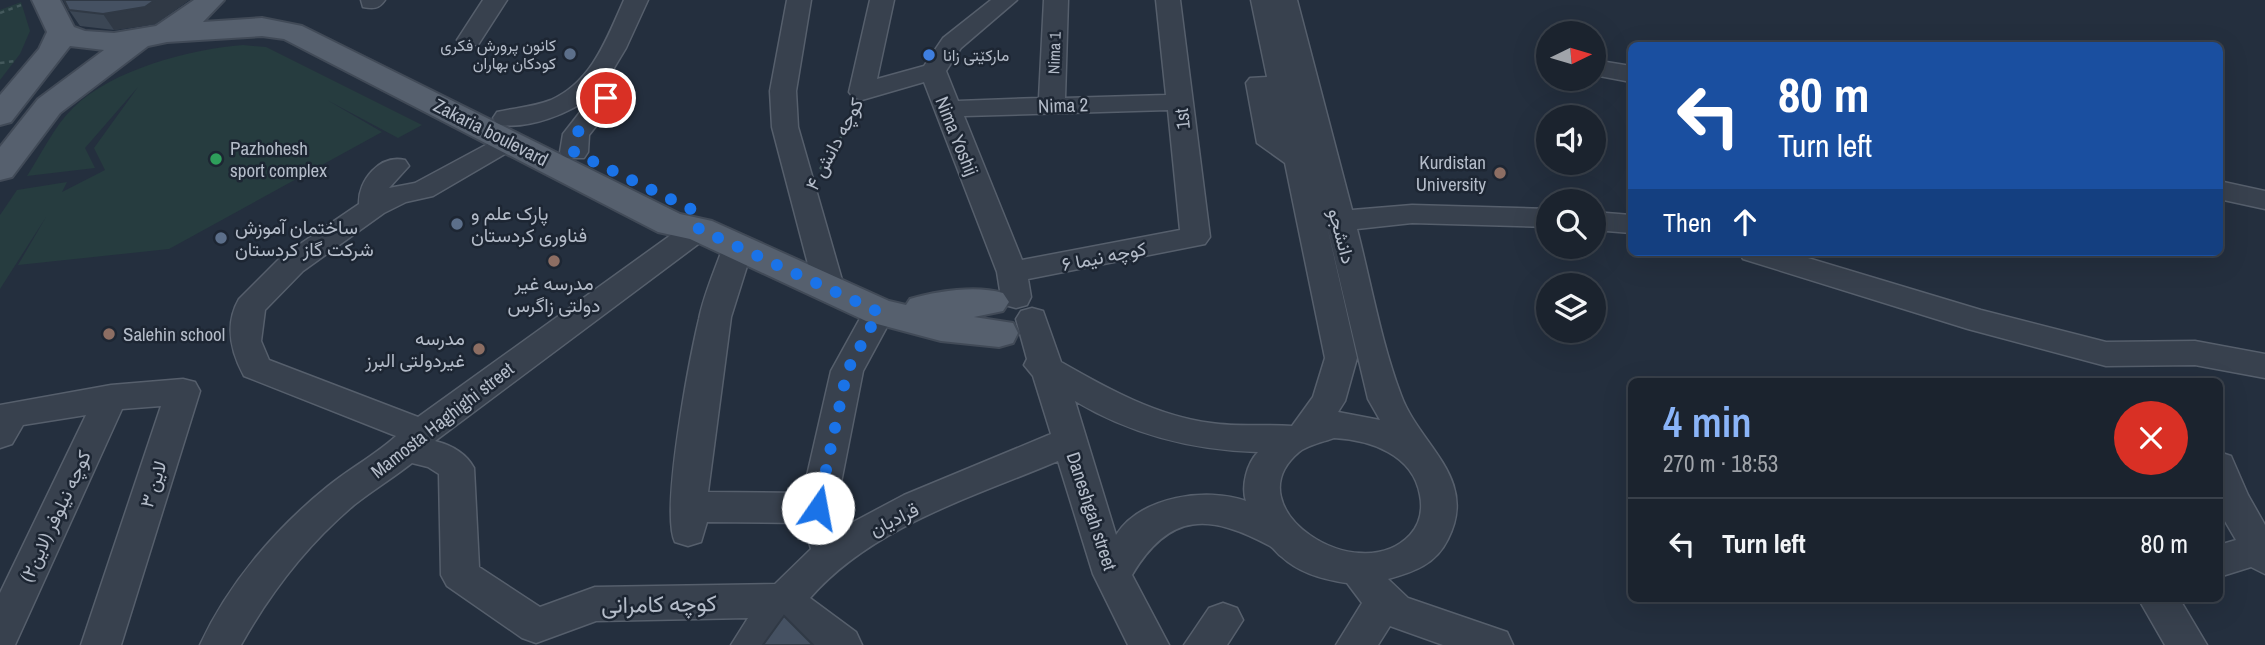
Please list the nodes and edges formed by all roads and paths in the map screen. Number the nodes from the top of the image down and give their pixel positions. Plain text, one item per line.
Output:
1 (19, 0) edge
2 (33, 0) edge
3 (210, 0) edge
4 (495, 0) edge
5 (636, 0) edge
6 (655, 0) edge
7 (799, 0) edge
8 (882, 0) edge
9 (1005, 0) edge
10 (1056, 0) edge
11 (1168, 0) edge
12 (1244, 0) edge
13 (1263, 0) edge
14 (1285, 0) edge
15 (33, 3) edge
16 (268, 3) edge
17 (0, 13) edge
18 (244, 28) junction
19 (61, 32) junction
20 (153, 35) junction
21 (469, 40) dead end
22 (0, 62) edge
23 (12, 62) dead end
24 (1606, 69) edge
25 (933, 71) junction
26 (1628, 73) edge
27 (611, 77) junction
28 (862, 92) junction
29 (1180, 102) junction
30 (1052, 105) junction
31 (49, 106) junction
32 (946, 109) junction
33 (2, 113) edge
34 (507, 130) junction
35 (574, 152) junction
36 (1297, 159) junction
37 (395, 166) dead end
38 (0, 170) edge
39 (805, 191) junction
40 (2223, 191) edge
41 (2265, 200) edge
42 (374, 207) junction
43 (1536, 218) edge
44 (1339, 220) junction
45 (1606, 223) edge
46 (1628, 224) edge
47 (699, 229) junction
48 (1195, 237) joint
49 (738, 247) junction
50 (1767, 256) edge
51 (829, 287) junction
52 (1009, 309) junction
53 (879, 312) junction
54 (2265, 366) edge
55 (2183, 368) edge
56 (1047, 372) junction
57 (111, 398) junction
58 (1298, 434) junction
59 (0, 435) edge
60 (415, 440) junction
61 (1070, 441) junction
62 (1424, 462) junction
63 (2223, 477) edge
64 (818, 508) junction
65 (1279, 534) junction
66 (2262, 553) edge
67 (831, 554) junction
68 (2223, 560) edge
69 (1359, 570) junction
70 (1112, 574) junction
71 (785, 601) junction
72 (2160, 602) edge
73 (1384, 603) junction
74 (0, 634) edge
75 (532, 636) edge
76 (101, 645) edge
77 (220, 645) edge
78 (751, 645) edge
79 (842, 645) edge
80 (1149, 645) edge
81 (1356, 645) edge
82 (1493, 645) edge
83 (2187, 645) edge

1 - 15 path
2 - 15 path
3 - 20 main road
4 - 21 street
5 - 27 street
6 - 27 street
7 - 39 street
8 - 28 street, کوچه دانش ۴
9 - 25 street, Nima Yoshij
10 - 30 street, Nima 1
11 - 29 street, 1st
12 - 36 street
13 - 36 street, دانشجو
14 - 44 street, دانشجو
15 - 17 path
15 - 19 main road
16 - 18 main road
16 - 34 main road, Zakaria boulevard
18 - 20 main road, Zakaria boulevard
18 - 34 main road, Zakaria boulevard
19 - 20 main road, Zakaria boulevard
19 - 33 main road
20 - 31 main road
22 - 23 path
24 - 26 street
25 - 28 street
25 - 32 street, Nima Yoshij
27 - 34 street
27 - 35 street
28 - 39 path, کوچه دانش ۴
29 - 30 street, Nima 2
29 - 48 street, 1st
30 - 32 street, Nima 2
31 - 33 main road
31 - 38 main road
32 - 52 street, Nima Yoshij
34 - 35 main road, Zakaria boulevard
34 - 42 street
34 - 47 main road, Zakaria boulevard
35 - 47 main road, Zakaria boulevard
36 - 58 street, دانشجو
37 - 42 street
39 - 51 street, کوچه دانش ۴
40 - 41 street
42 - 60 street
43 - 44 street
44 - 62 street, دانشجو
45 - 46 street
47 - 49 main road
47 - 60 street, Mamosta Haghighi street
48 - 52 street, کوچه نیما ۶
49 - 51 main road
49 - 64 street
50 - 55 street
51 - 53 main road
52 - 53 main road
52 - 56 street, Daneshgah street
53 - 64 street
54 - 55 street
56 - 58 street
56 - 61 street, Daneshgah street
57 - 59 street
57 - 74 street, کوچه نیلوفر (لاین۲)
57 - 76 street, لاین ۳
58 - 62 street
58 - 65 street
60 - 75 street, کوچه کامرانی
60 - 77 street, Mamosta Haghighi street
61 - 67 street, قرادیان
61 - 70 street, Daneshgah street
62 - 69 street
63 - 66 street
64 - 67 street
65 - 69 street
65 - 70 street
66 - 68 street
67 - 71 street, قرادیان
69 - 73 street
70 - 80 street, Daneshgah street
71 - 75 street, کوچه کامرانی
71 - 78 street, قرادیان
71 - 79 street
72 - 83 street
73 - 81 street
73 - 82 street

